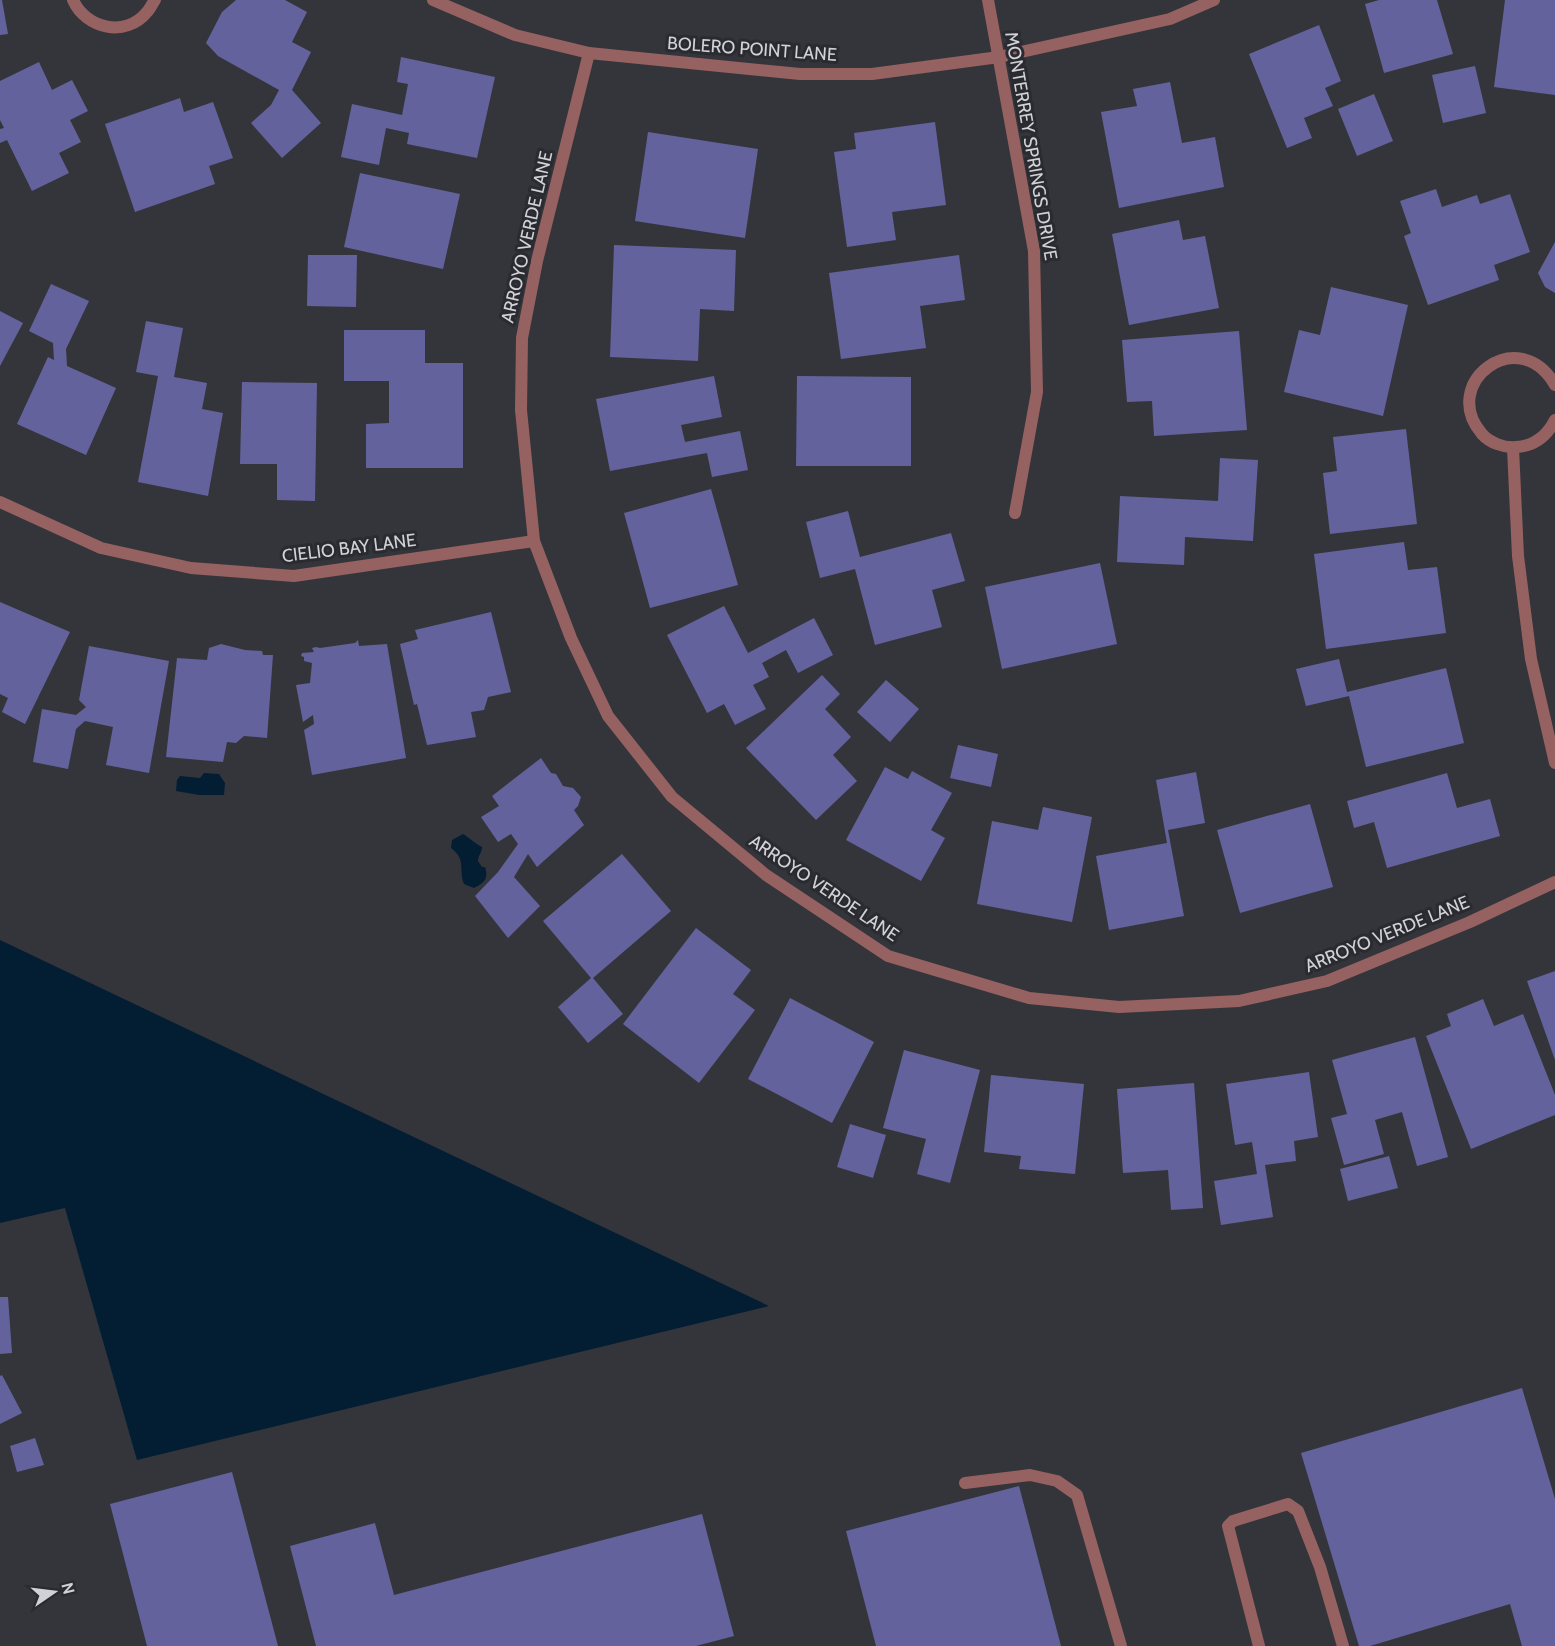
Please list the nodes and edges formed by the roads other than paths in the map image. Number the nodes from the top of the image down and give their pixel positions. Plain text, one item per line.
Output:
1 (73, 0) edge
2 (154, 0) edge
3 (433, 0) edge
4 (988, 0) edge
5 (1214, 0) edge
6 (589, 53) junction
7 (999, 57) junction
8 (1555, 385) edge
9 (1555, 420) edge
10 (1513, 448) junction
11 (0, 502) edge
12 (1015, 513) dead end
13 (534, 541) junction
14 (1555, 763) edge
15 (1555, 882) edge
16 (965, 1483) dead end
17 (1121, 1646) edge
18 (1259, 1646) edge
19 (1343, 1646) edge

1 - 2 street
3 - 6 street, BOLERO POINT LANE
4 - 7 street, MONTERREY SPRINGS DRIVE
5 - 7 street, BOLERO POINT LANE
6 - 7 street, BOLERO POINT LANE
6 - 13 street, ARROYO VERDE LANE
7 - 12 street, MONTERREY SPRINGS DRIVE
8 - 10 street
9 - 10 street
10 - 14 street
11 - 13 street, CIELIO BAY LANE
13 - 15 street, ARROYO VERDE LANE
16 - 17 street
18 - 19 street

